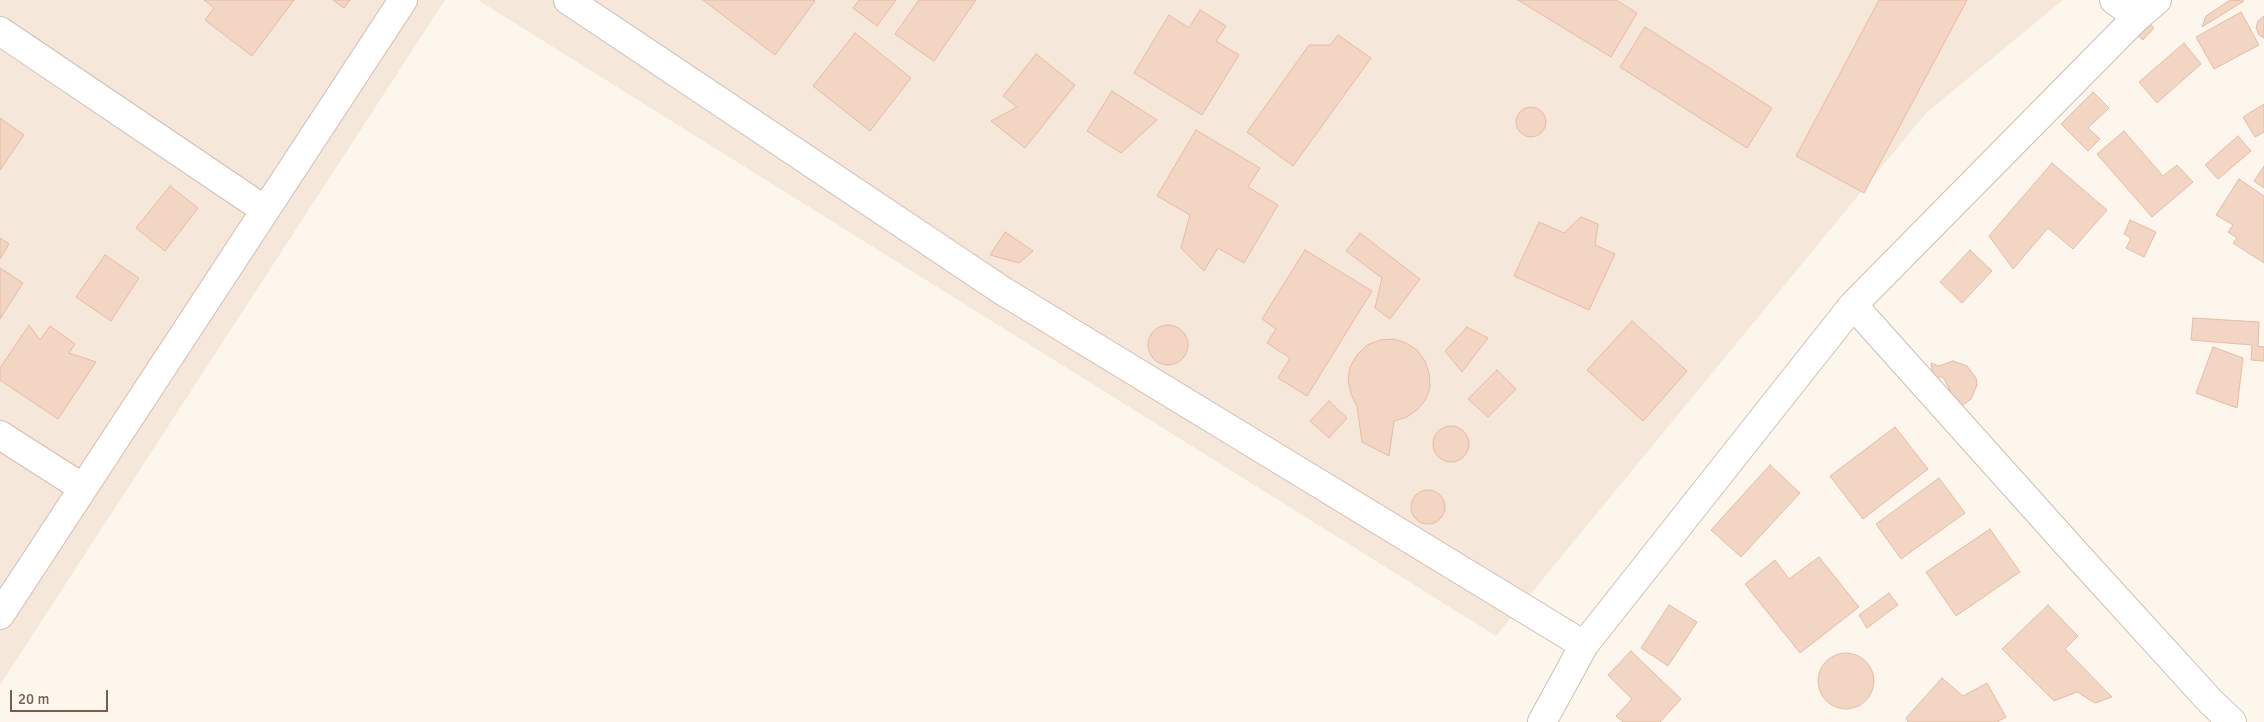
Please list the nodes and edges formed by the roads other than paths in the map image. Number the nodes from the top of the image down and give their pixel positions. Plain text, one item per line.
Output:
1 (402, 0) edge
2 (568, 0) edge
3 (2114, 0) edge
4 (2158, 0) edge
5 (2137, 17) junction
6 (0, 31) edge
7 (265, 210) junction
8 (1853, 305) junction
9 (0, 435) edge
10 (83, 488) junction
11 (0, 615) edge
12 (1584, 645) junction
13 (1542, 722) edge
14 (2232, 722) edge

1 - 7 street
2 - 12 street
3 - 5 street
4 - 5 street
5 - 8 street
6 - 7 street
7 - 10 street
8 - 12 street
8 - 14 street
9 - 10 street
10 - 11 street
12 - 13 street

